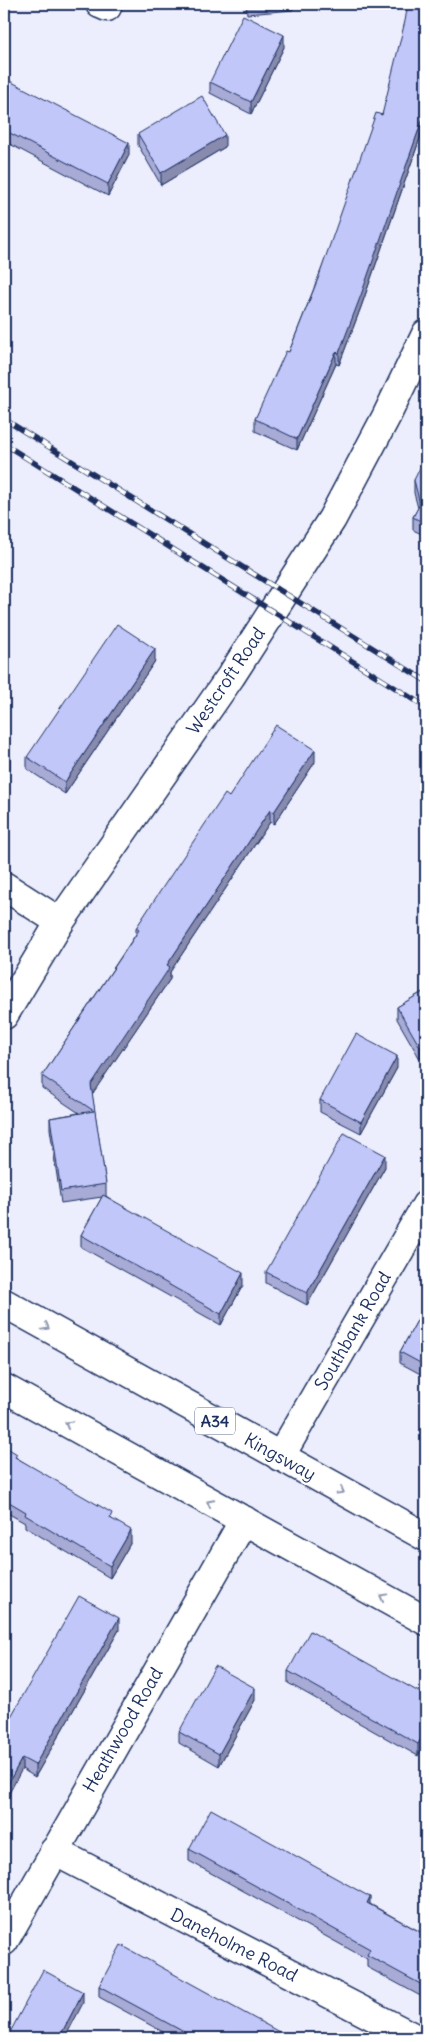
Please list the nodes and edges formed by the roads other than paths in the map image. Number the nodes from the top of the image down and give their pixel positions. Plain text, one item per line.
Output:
1 (426, 334) edge
2 (4, 886) edge
3 (60, 922) junction
4 (4, 1015) edge
5 (426, 1204) edge
6 (4, 1303) edge
7 (4, 1388) edge
8 (280, 1457) junction
9 (244, 1520) junction
10 (426, 1537) edge
11 (426, 1621) edge
12 (54, 1851) junction
13 (4, 1941) edge
14 (415, 2038) edge

1 - 3 main road, Westcroft Road
2 - 3 main road
3 - 4 main road, Westcroft Road
5 - 8 main road, Southbank Road
6 -> 8 main road, Kingsway / A34
9 -> 7 main road
8 -> 10 main road, Kingsway / A34
11 -> 9 main road
9 - 12 main road, Heathwood Road
12 - 13 main road, Heathwood Road
12 - 14 main road, Daneholme Road

